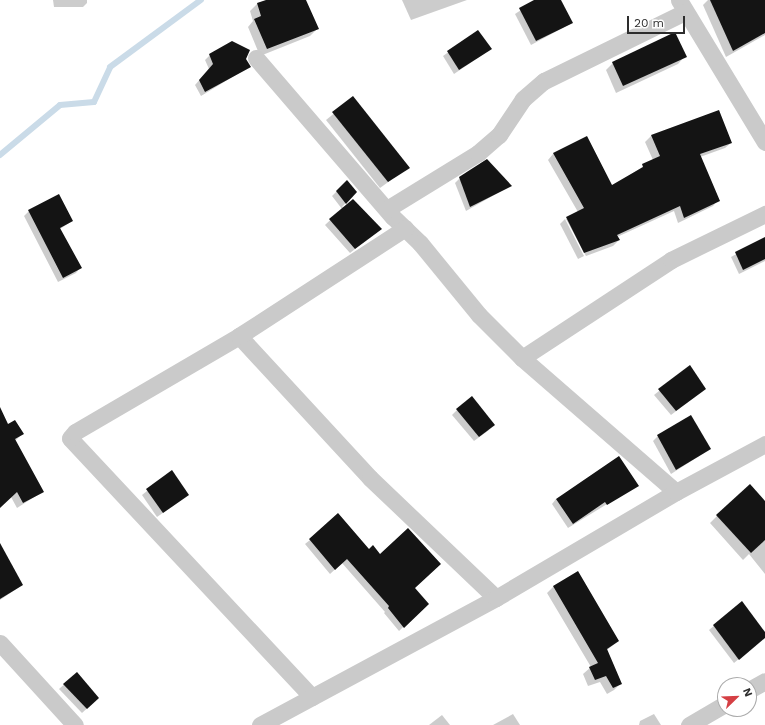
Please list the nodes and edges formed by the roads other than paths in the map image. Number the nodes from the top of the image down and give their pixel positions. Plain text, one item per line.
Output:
1 (682, 6) edge
2 (256, 58) dead end
3 (765, 142) edge
4 (387, 209) junction
5 (765, 214) edge
6 (405, 228) junction
7 (239, 336) junction
8 (522, 358) junction
9 (765, 444) edge
10 (676, 492) junction
11 (496, 598) junction
12 (0, 643) edge
13 (312, 697) junction
14 (717, 709) edge
15 (75, 725) edge
16 (260, 725) edge
17 (689, 725) edge

1 - 3 street
1 - 4 street
2 - 4 street
4 - 6 street
5 - 8 street
6 - 7 street
6 - 8 street
7 - 11 street
7 - 13 street
8 - 10 street
9 - 10 street
10 - 11 street
11 - 13 street
12 - 15 street
13 - 16 street
14 - 17 street

